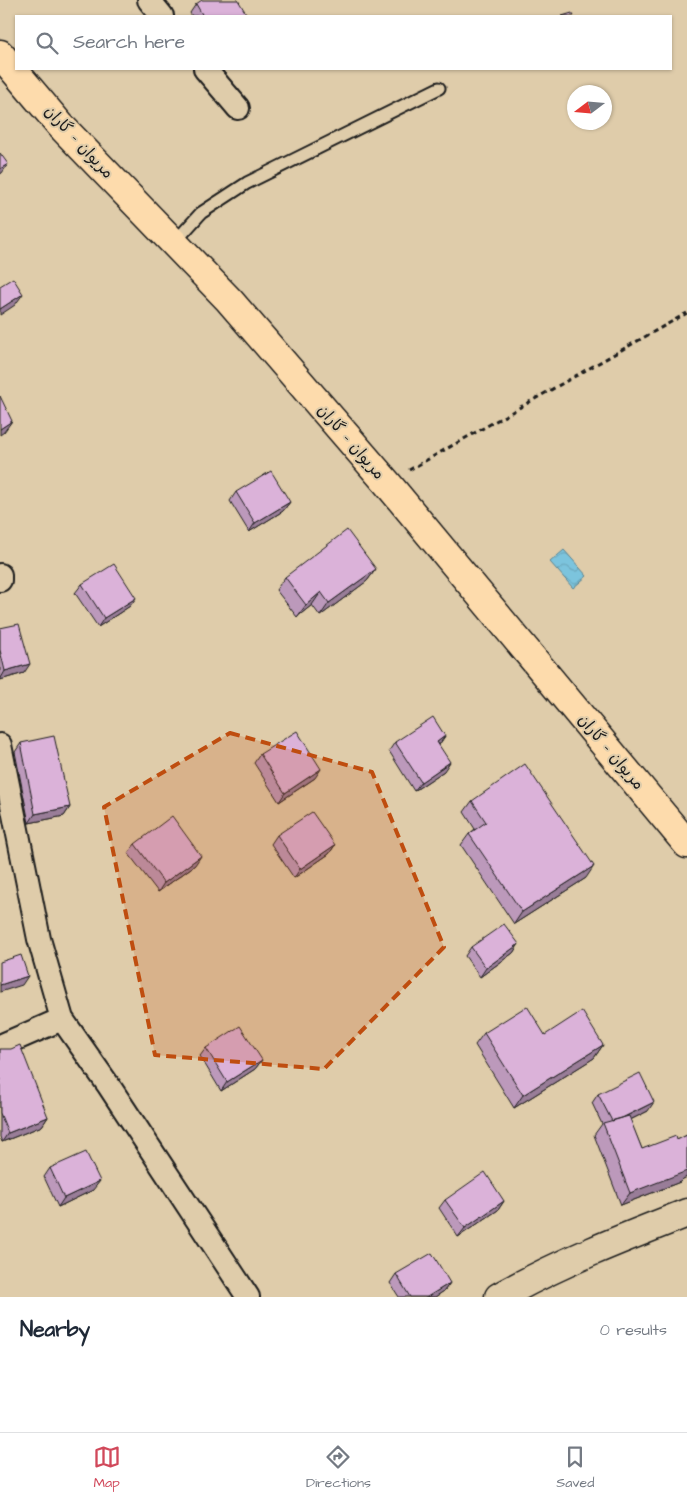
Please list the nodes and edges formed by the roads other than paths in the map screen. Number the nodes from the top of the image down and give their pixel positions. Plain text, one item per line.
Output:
1 (149, 0) edge
2 (161, 15) edge
3 (4, 65) edge
4 (206, 70) edge
5 (438, 88) dead end
6 (238, 108) dead end
7 (174, 243) junction
8 (0, 575) edge
9 (0, 580) edge
10 (0, 745) edge
11 (9, 832) edge
12 (687, 844) edge
13 (62, 1020) junction
14 (0, 1046) edge
15 (687, 1213) edge
16 (248, 1297) edge
17 (499, 1297) edge

1 - 2 street
3 - 7 main road, مریوان - گاران
4 - 6 street
5 - 7 lane
7 - 12 main road, مریوان - گاران
8 - 9 street
10 - 11 street
11 - 13 street
13 - 14 street
13 - 16 street
15 - 17 street

